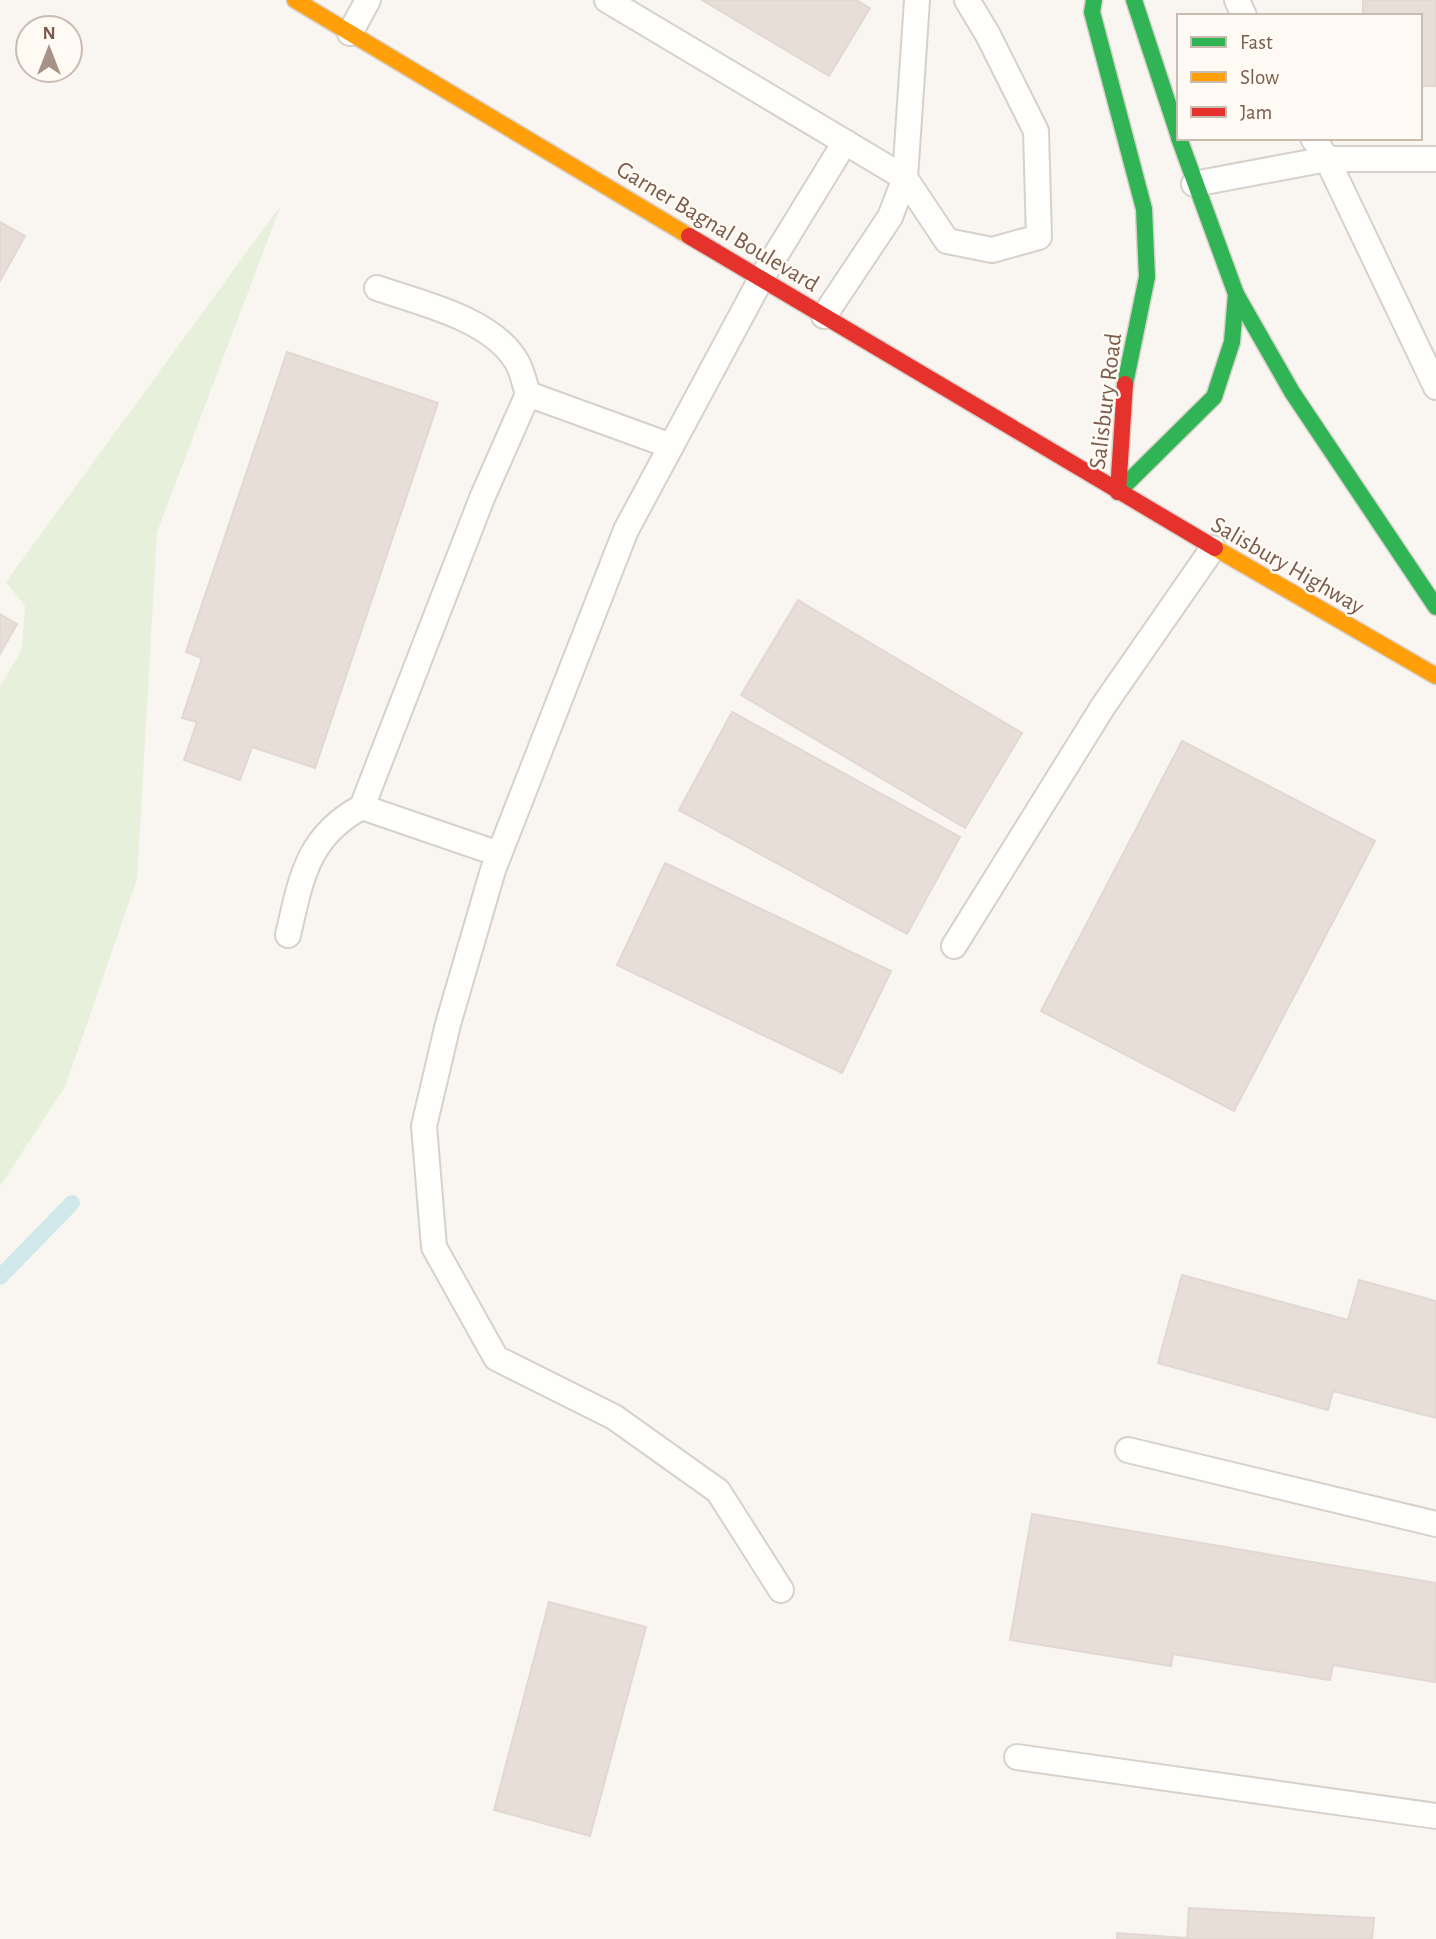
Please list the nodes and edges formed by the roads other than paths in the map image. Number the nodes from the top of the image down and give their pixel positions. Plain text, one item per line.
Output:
1 (295, 0) edge
2 (368, 0) edge
3 (607, 0) edge
4 (917, 0) edge
5 (967, 0) edge
6 (1094, 0) edge
7 (1134, 0) edge
8 (350, 33) junction
9 (1177, 132) edge
10 (1180, 140) edge
11 (1314, 140) edge
12 (845, 142) junction
13 (1327, 159) junction
14 (1436, 159) edge
15 (905, 178) junction
16 (1194, 184) junction
17 (761, 279) junction
18 (377, 288) dead end
19 (1236, 294) junction
20 (824, 316) junction
21 (1436, 387) edge
22 (528, 394) junction
23 (671, 446) junction
24 (1118, 492) junction
25 (1213, 548) junction
26 (1436, 607) edge
27 (1436, 676) edge
28 (362, 807) junction
29 (499, 854) junction
30 (288, 935) dead end
31 (954, 946) dead end
32 (1128, 1450) dead end
33 (1436, 1524) edge
34 (781, 1590) dead end
35 (1017, 1757) dead end
36 (1436, 1816) edge

1 - 8 main road, Garner Bagnal Boulevard
2 - 8 lane
3 - 12 lane
4 - 15 lane
5 - 15 lane
6 - 24 main road, Salisbury Road
7 - 9 main road, Salisbury Road
8 - 17 main road, Garner Bagnal Boulevard
10 - 16 main road, Salisbury Road
11 - 13 lane
12 - 15 lane
12 - 17 lane
13 - 14 lane
13 - 16 lane
13 - 21 lane
15 - 20 lane
16 - 19 main road, Salisbury Road
17 - 20 main road, Garner Bagnal Boulevard
17 - 23 lane
18 - 22 lane
19 - 24 main road, Salisbury Road
19 - 26 main road
20 - 24 main road, Garner Bagnal Boulevard
22 - 23 lane
22 - 28 lane
23 - 29 lane
24 - 25 main road, Salisbury Highway
25 - 27 main road, Salisbury Highway
25 - 31 lane
28 - 29 lane
28 - 30 lane
29 - 34 lane
32 - 33 lane
35 - 36 lane

